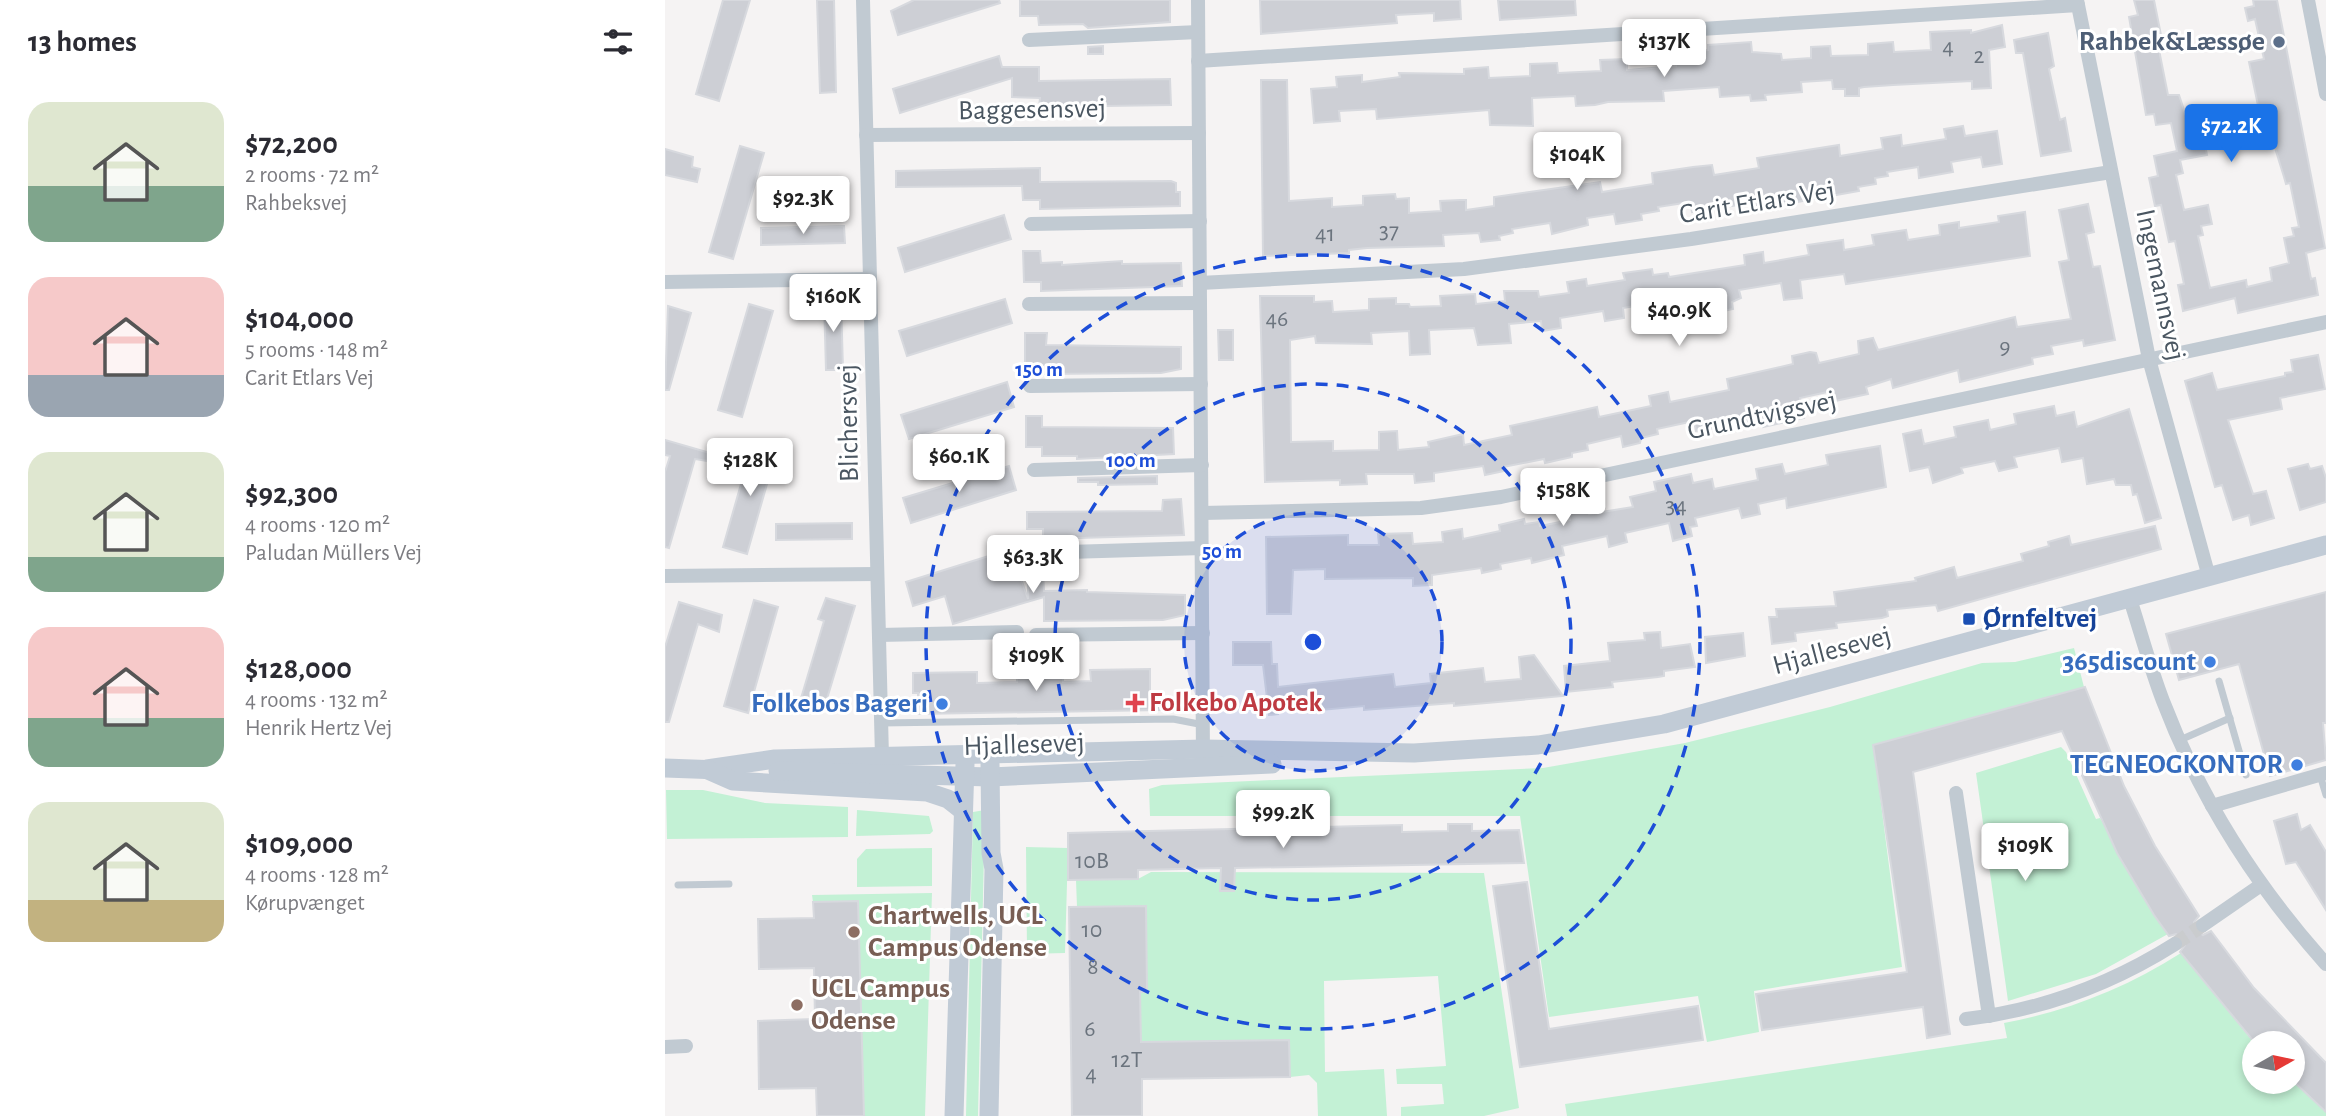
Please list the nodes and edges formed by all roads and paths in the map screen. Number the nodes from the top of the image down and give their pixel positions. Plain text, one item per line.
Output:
1 (863, 0) edge
2 (1198, 0) edge
3 (2308, 0) edge
4 (2078, 3) edge
5 (1198, 32) junction
6 (1029, 40) dead end
7 (1198, 61) junction
8 (2326, 94) edge
9 (1199, 133) junction
10 (866, 135) junction
11 (2111, 172) junction
12 (1200, 221) junction
13 (1031, 224) dead end
14 (870, 279) junction
15 (665, 282) edge
16 (1201, 283) junction
17 (1200, 303) junction
18 (1029, 304) dead end
19 (2326, 322) edge
20 (2149, 359) junction
21 (1201, 384) junction
22 (1030, 386) dead end
23 (1202, 466) junction
24 (1034, 470) dead end
25 (1202, 513) junction
26 (2326, 545) edge
27 (1203, 548) junction
28 (1034, 552) dead end
29 (877, 574) junction
30 (665, 576) edge
31 (2209, 577) junction
32 (2130, 599) junction
33 (1017, 632) dead end
34 (1203, 633) junction
35 (879, 635) junction
36 (1036, 635) dead end
37 (2220, 681) dead end
38 (2230, 718) junction
39 (881, 723) junction
40 (1205, 725) junction
41 (2180, 740) junction
42 (966, 756) junction
43 (990, 756) junction
44 (882, 757) junction
45 (1203, 757) junction
46 (665, 768) edge
47 (707, 769) junction
48 (2323, 774) edge
49 (1018, 775) junction
50 (2246, 775) dead end
51 (964, 776) junction
52 (990, 777) junction
53 (1956, 793) dead end
54 (2326, 795) edge
55 (2212, 806) junction
56 (962, 810) junction
57 (994, 869) junction
58 (729, 884) dead end
59 (678, 885) dead end
60 (2260, 885) junction
61 (2203, 925) tunnel mouth
62 (2175, 944) tunnel mouth
63 (2325, 962) edge
64 (1989, 1016) junction
65 (1966, 1019) dead end
66 (686, 1046) dead end
67 (665, 1047) edge
68 (954, 1116) edge
69 (989, 1116) edge

1 - 10 street, Blichersvej
2 - 5 street
3 - 8 street
4 - 7 street
4 - 11 street, Ingemannsvej
5 - 6 street
5 - 7 street
7 - 9 street
9 - 10 street, Baggesensvej
9 - 12 street
10 - 14 street, Blichersvej
11 - 16 street, Carit Etlars Vej
11 - 20 street, Ingemannsvej
12 - 13 street
12 - 16 street
14 - 15 street
14 - 29 street, Blichersvej
16 - 17 street
17 - 18 street
17 - 21 street
19 - 20 street, Grundtvigsvej
20 - 25 street, Grundtvigsvej
20 - 31 street, Ingemannsvej
21 - 22 street
21 - 23 street
23 - 24 street
23 - 25 street
25 - 27 street
26 - 31 main road, Hjallesevej
27 - 28 street
27 - 34 street
29 - 30 street
29 - 35 street, Blichersvej
31 - 32 main road, Hjallesevej
32 - 41 street
32 - 45 main road, Hjallesevej
33 - 35 street
34 - 36 street
34 - 40 street
35 - 39 street, Blichersvej
37 - 38 lane
38 - 41 lane
38 - 50 lane
39 - 40 lane
39 - 44 street, Blichersvej
40 - 45 street
41 - 55 street
42 - 43 main road, Hjallesevej
42 - 44 main road, Hjallesevej
42 - 51 main road
43 - 45 main road, Hjallesevej
43 - 52 main road
44 - 47 main road, Hjallesevej
45 - 49 main road, Hjallesevej
46 - 47 main road, Hjallesevej
47 - 51 main road, Hjallesevej
47 - 56 main road
48 - 54 lane
48 - 55 street
49 - 52 main road, Hjallesevej
49 - 57 main road
51 - 52 main road, Hjallesevej
51 - 56 main road
52 - 57 main road
53 - 64 street
55 - 60 street
56 - 68 main road
57 - 69 main road
58 - 59 lane
60 - 61 street
60 - 63 street
62 - 64 street
64 - 65 street
66 - 67 street

